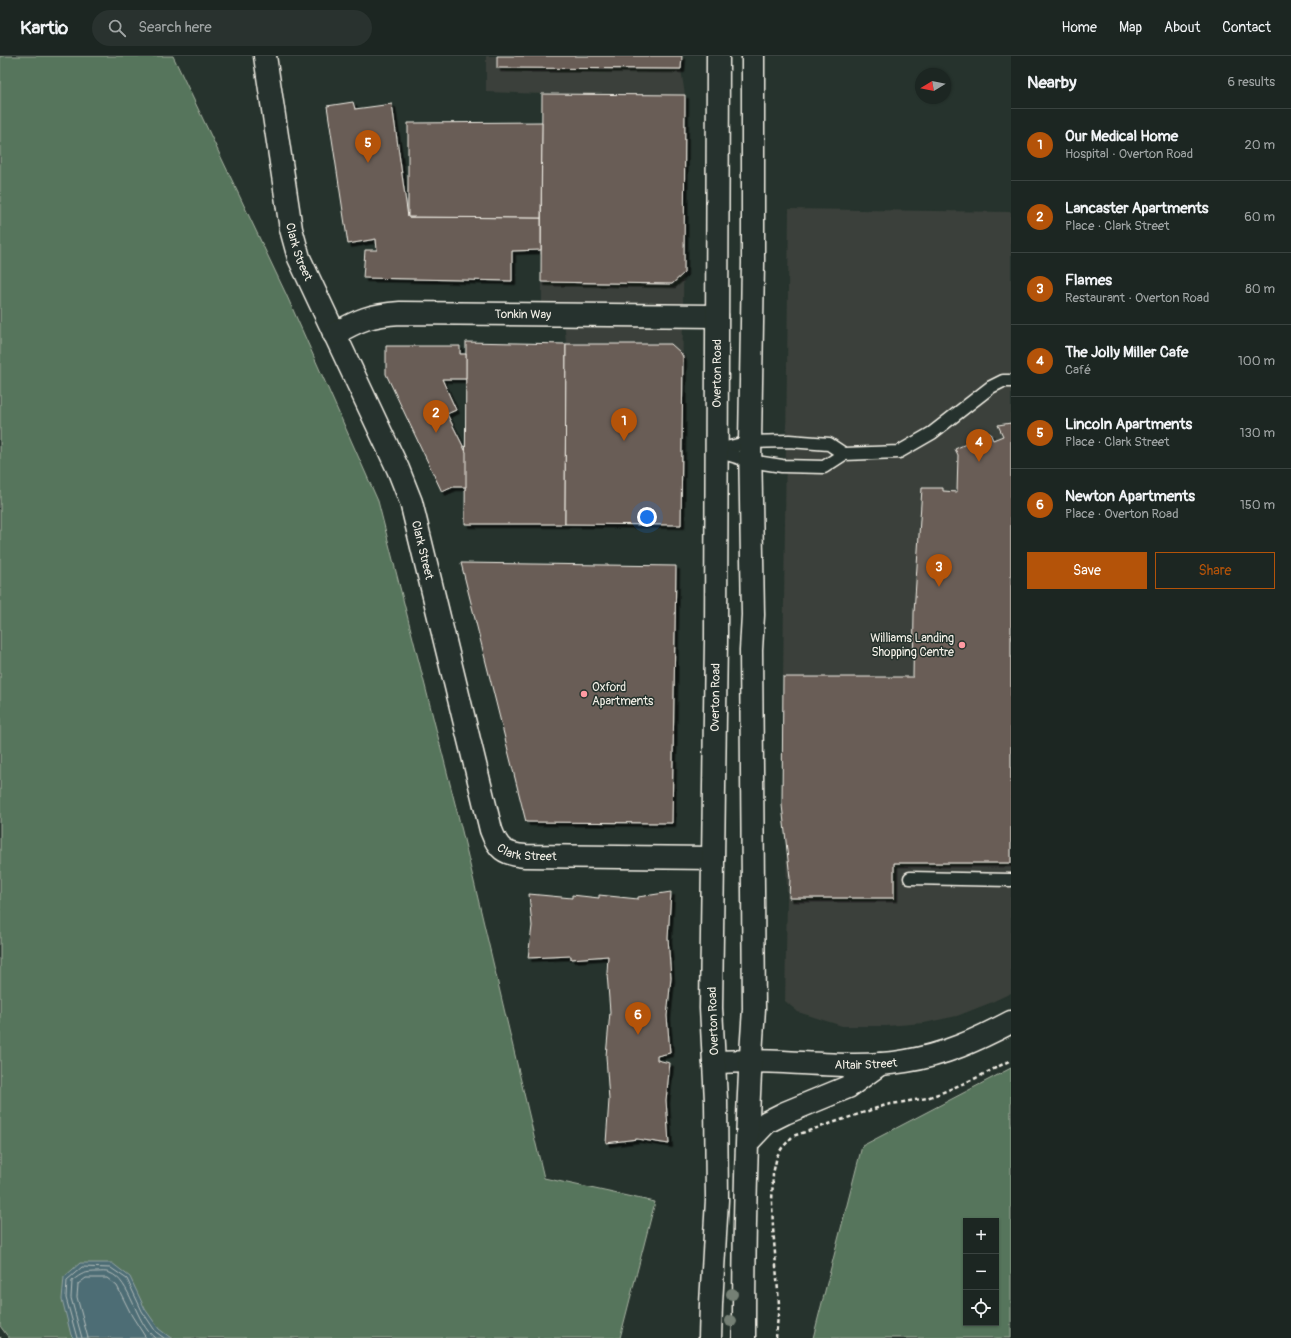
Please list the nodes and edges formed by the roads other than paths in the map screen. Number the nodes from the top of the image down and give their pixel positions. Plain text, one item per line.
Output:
1 (265, 56) edge
2 (718, 56) edge
3 (753, 56) edge
4 (717, 316) junction
5 (334, 334) junction
6 (1011, 381) edge
7 (717, 451) junction
8 (750, 451) junction
9 (844, 454) junction
10 (713, 858) junction
11 (910, 878) dead end
12 (1011, 880) edge
13 (1011, 1022) edge
14 (750, 1061) junction
15 (714, 1062) junction
16 (880, 1064) junction
17 (748, 1142) junction
18 (710, 1338) edge
19 (744, 1338) edge

1 - 5 street, Clark Street
2 - 4 street, Overton Road
3 - 8 street
4 - 5 street, Tonkin Way
4 - 7 street, Overton Road
5 - 10 street, Clark Street
6 - 9 lane
7 - 8 lane
7 - 8 lane
7 - 10 street, Overton Road
8 - 9 lane
8 - 9 lane
8 - 14 street
10 - 15 street, Overton Road
11 - 12 lane
13 - 16 street, Altair Street
14 - 15 street, Altair Street
14 - 16 street, Altair Street
14 - 17 street
15 - 18 street, Overton Road
16 - 17 street
17 - 19 street

